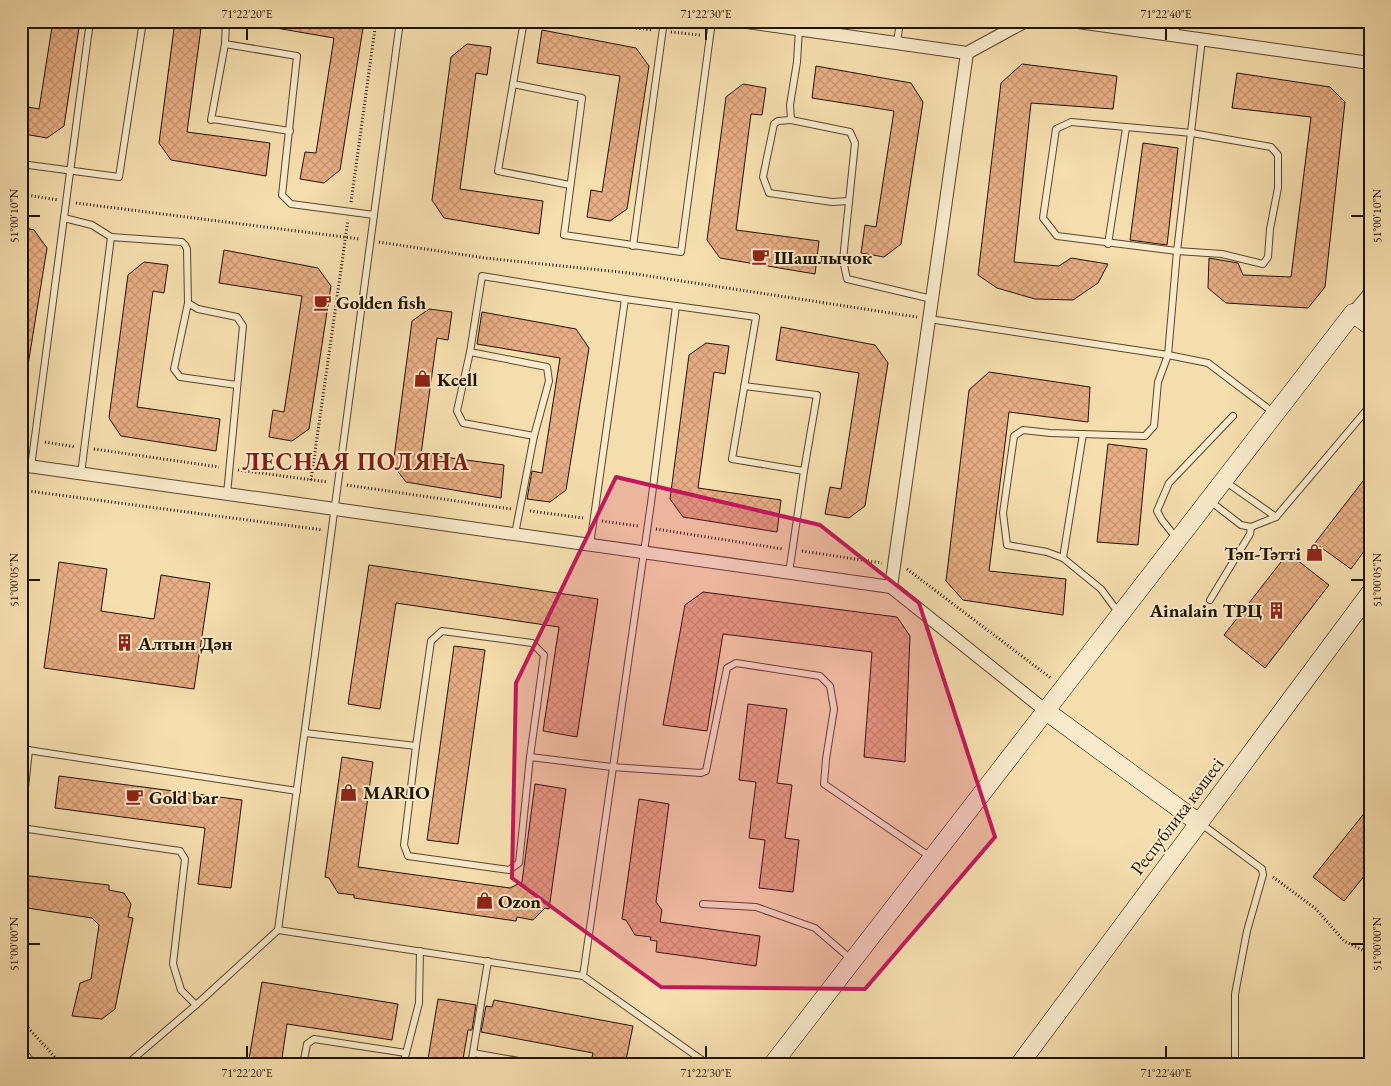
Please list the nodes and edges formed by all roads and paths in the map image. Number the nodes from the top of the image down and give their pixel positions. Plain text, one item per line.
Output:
1 (90, 21) edge
2 (143, 21) edge
3 (226, 21) edge
4 (376, 21) edge
5 (400, 21) edge
6 (524, 21) edge
7 (584, 21) edge
8 (664, 21) edge
9 (712, 21) edge
10 (740, 21) edge
11 (900, 21) edge
12 (1030, 21) edge
13 (1177, 21) edge
14 (1024, 22) edge
15 (1076, 22) edge
16 (777, 24) edge
17 (800, 30) junction
18 (663, 31) junction
19 (1175, 36) junction
20 (710, 37) junction
21 (1202, 39) junction
22 (897, 43) junction
23 (224, 44) junction
24 (967, 53) junction
25 (1370, 63) edge
26 (513, 84) junction
27 (790, 120) junction
28 (1126, 128) junction
29 (290, 131) junction
30 (1192, 133) junction
31 (21, 164) edge
32 (70, 172) junction
33 (570, 185) junction
34 (21, 194) edge
35 (849, 201) junction
36 (66, 202) junction
37 (350, 212) junction
38 (374, 215) junction
39 (64, 218) junction
40 (111, 237) junction
41 (346, 237) junction
42 (371, 240) junction
43 (1108, 244) junction
44 (633, 246) junction
45 (1177, 251) junction
46 (1370, 293) edge
47 (932, 298) junction
48 (625, 299) junction
49 (188, 303) junction
50 (676, 306) junction
51 (1353, 313) junction
52 (929, 319) junction
53 (1370, 326) edge
54 (470, 352) junction
55 (1168, 355) junction
56 (237, 385) junction
57 (744, 386) junction
58 (1370, 406) edge
59 (1275, 414) junction
60 (1233, 416) dead end
61 (1083, 434) junction
62 (534, 436) junction
63 (34, 441) junction
64 (84, 448) junction
65 (26, 466) edge
66 (230, 469) junction
67 (804, 472) junction
68 (81, 474) junction
69 (310, 480) dead end
70 (1224, 480) junction
71 (21, 490) edge
72 (227, 494) junction
73 (1209, 500) junction
74 (335, 509) junction
75 (1276, 517) junction
76 (1251, 527) junction
77 (332, 531) junction
78 (515, 534) junction
79 (1178, 540) junction
80 (590, 545) junction
81 (644, 553) junction
82 (1063, 558) junction
83 (789, 573) junction
84 (891, 587) junction
85 (1370, 593) edge
86 (1210, 600) dead end
87 (1120, 615) junction
88 (1046, 711) junction
89 (305, 733) junction
90 (416, 746) junction
91 (21, 749) edge
92 (29, 750) junction
93 (530, 757) junction
94 (612, 767) junction
95 (297, 791) junction
96 (1199, 823) junction
97 (21, 826) edge
98 (932, 858) junction
99 (1262, 869) junction
100 (703, 904) dead end
101 (278, 930) junction
102 (420, 951) junction
103 (1370, 954) edge
104 (488, 961) junction
105 (853, 961) junction
106 (583, 976) junction
107 (196, 1005) junction
108 (21, 1020) edge
109 (473, 1053) junction
110 (406, 1054) junction
111 (21, 1058) edge
112 (135, 1058) junction
113 (27, 1065) edge
114 (62, 1065) edge
115 (126, 1065) edge
116 (142, 1065) edge
117 (302, 1065) edge
118 (403, 1065) edge
119 (471, 1065) edge
120 (541, 1065) edge
121 (709, 1065) edge
122 (772, 1065) edge
123 (1019, 1065) edge
124 (1235, 1065) edge

1 - 32 lane
2 - 32 lane
3 - 23 lane
4 - 37 path
5 - 38 lane
6 - 26 lane
7 - 18 path
8 - 18 lane
9 - 20 lane
10 - 16 street
11 - 22 lane
12 - 14 street
13 - 19 lane
14 - 24 street
15 - 19 street
16 - 17 street
17 - 22 street
17 - 27 lane
18 - 20 path
18 - 44 lane
19 - 21 street
20 - 44 lane
21 - 25 street
21 - 30 lane
22 - 24 street
23 - 29 lane
23 - 29 lane
24 - 47 street
26 - 33 lane
26 - 33 lane
27 - 35 lane
27 - 35 lane
28 - 30 lane
28 - 43 lane
28 - 43 lane
29 - 37 lane
30 - 45 lane
30 - 45 lane
31 - 32 lane
32 - 36 lane
33 - 44 lane
34 - 36 path
35 - 47 lane
36 - 39 lane
36 - 41 path
37 - 38 lane
37 - 41 path
38 - 42 lane
39 - 40 lane
39 - 63 lane
40 - 49 lane
40 - 64 lane
41 - 42 path
41 - 69 path
42 - 52 path
42 - 74 lane
43 - 45 lane
45 - 55 lane
46 - 51 street
47 - 52 street
48 - 50 lane
48 - 54 lane
48 - 80 lane
49 - 56 lane
49 - 56 lane
50 - 57 lane
50 - 81 lane
51 - 53 street
51 - 59 street
52 - 55 lane
52 - 84 street
54 - 62 lane
54 - 62 lane
55 - 59 lane
55 - 61 lane
56 - 66 lane
57 - 67 lane
57 - 67 lane
58 - 75 lane
59 - 70 street
60 - 79 lane
61 - 82 lane
61 - 82 lane
62 - 78 lane
63 - 64 path
63 - 65 lane
64 - 66 path
64 - 68 lane
65 - 68 street
66 - 72 lane
67 - 83 lane
68 - 72 street
70 - 73 street
70 - 75 lane
71 - 77 path
72 - 74 street
73 - 76 lane
73 - 79 street
74 - 77 lane
74 - 78 street
75 - 76 lane
76 - 86 lane
77 - 89 lane
78 - 80 street
79 - 87 street
80 - 81 street
81 - 83 street
81 - 94 lane
82 - 87 lane
83 - 84 street
84 - 88 street
85 - 96 street, Республика көшесі
87 - 88 street
88 - 96 street
88 - 98 street
89 - 90 lane
89 - 95 lane
90 - 93 lane
90 - 93 lane
91 - 92 lane
92 - 95 lane
92 - 97 lane
93 - 94 lane
94 - 98 lane
94 - 106 lane
95 - 101 lane
96 - 99 lane
96 - 123 street, Республика көшесі
97 - 107 lane
98 - 105 street
99 - 103 path
99 - 124 lane
100 - 105 lane
101 - 102 lane
101 - 107 lane
102 - 104 lane
102 - 110 lane
104 - 106 lane
104 - 109 lane
105 - 122 street
106 - 121 lane
107 - 112 lane
108 - 114 path
109 - 119 lane
109 - 120 lane
110 - 117 lane
110 - 118 lane
111 - 113 street
112 - 115 lane
112 - 116 lane

